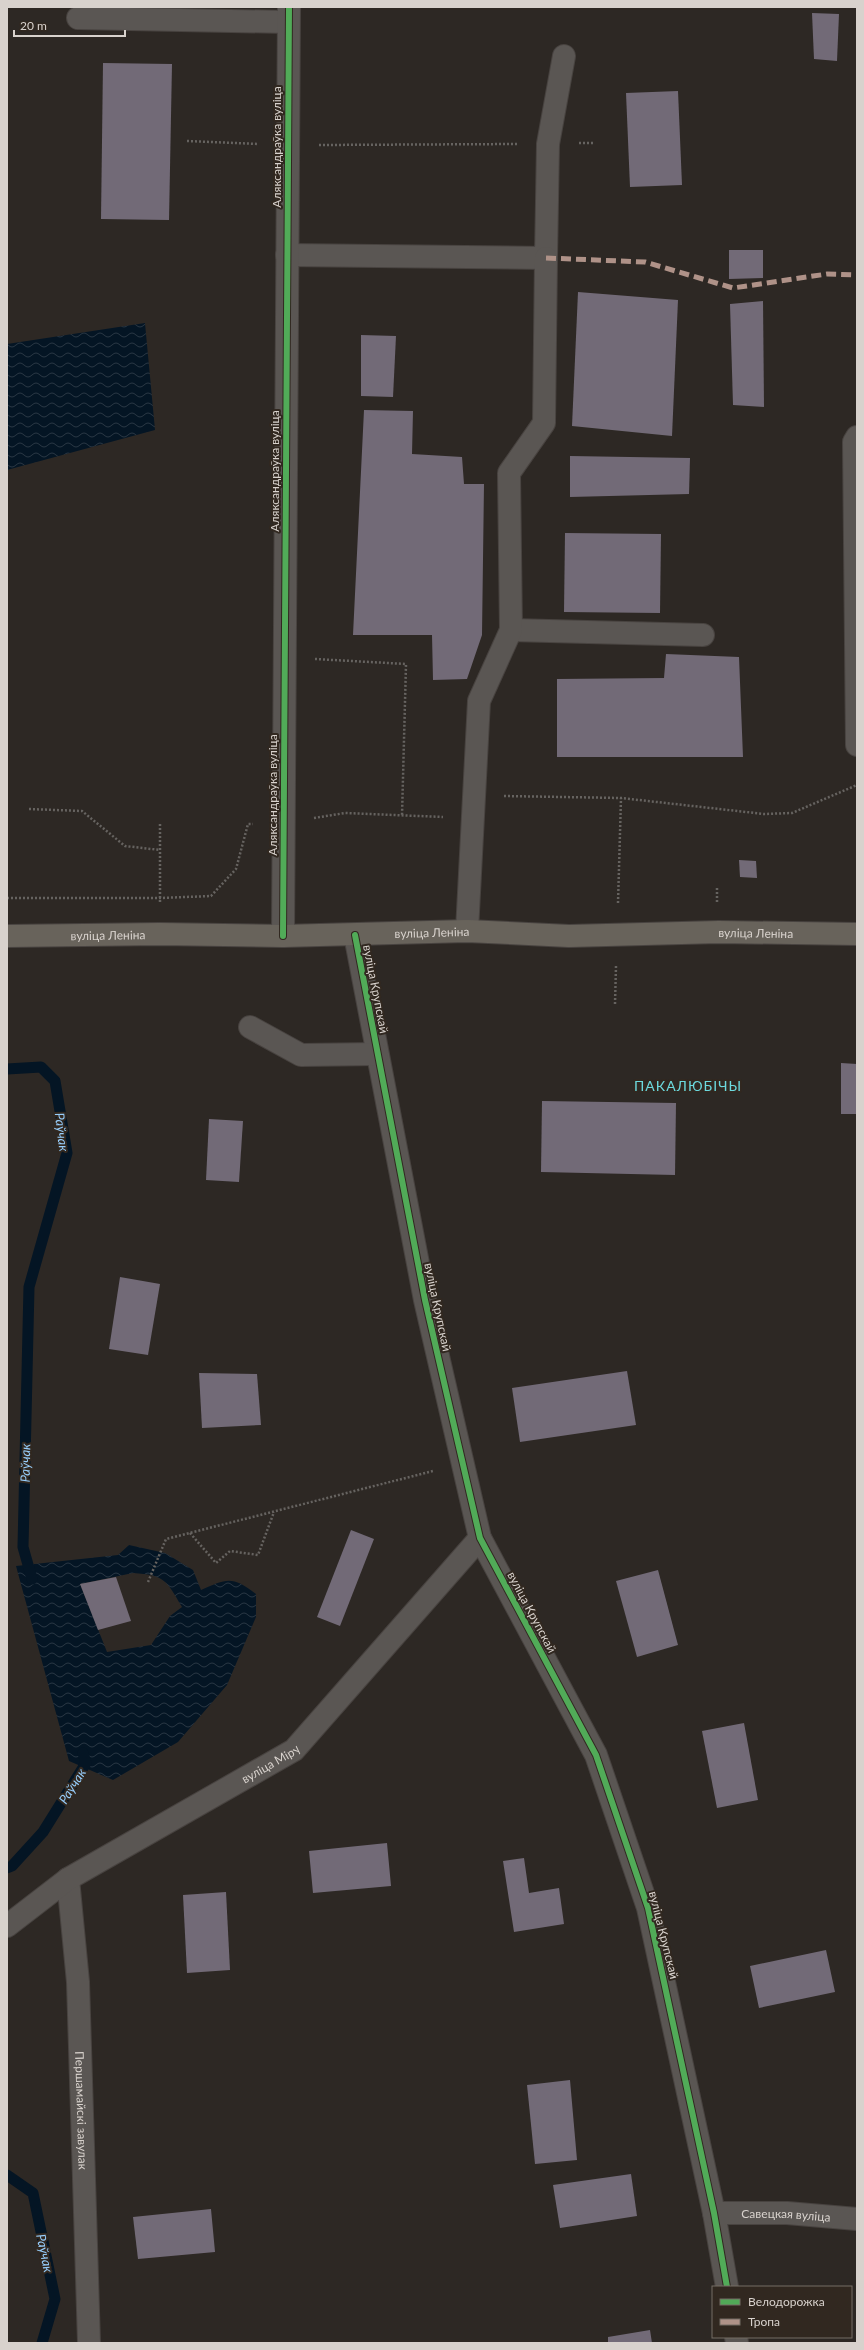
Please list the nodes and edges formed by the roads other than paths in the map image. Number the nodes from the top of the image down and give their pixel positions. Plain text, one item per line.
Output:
1 (288, 15) edge
2 (78, 18) dead end
3 (564, 56) dead end
4 (287, 255) junction
5 (546, 258) junction
6 (857, 437) edge
7 (512, 630) junction
8 (703, 634) dead end
9 (857, 745) edge
10 (466, 931) junction
11 (355, 934) junction
12 (857, 934) edge
13 (7, 936) edge
14 (283, 936) junction
15 (250, 1027) dead end
16 (377, 1054) junction
17 (480, 1538) junction
18 (68, 1879) junction
19 (7, 1926) edge
20 (714, 2213) junction
21 (857, 2219) edge
22 (727, 2286) edge
23 (89, 2343) edge

1 - 2 street
1 - 4 street, Аляксандраўка вуліца
3 - 5 street
4 - 5 street
4 - 14 street, Аляксандраўка вуліца
5 - 7 street
6 - 9 street
7 - 8 street
7 - 10 street
10 - 11 main road, вуліца Леніна
10 - 12 main road, вуліца Леніна
11 - 14 main road, вуліца Леніна
11 - 16 street, вуліца Крупскай
13 - 14 main road, вуліца Леніна
15 - 16 street
16 - 17 street, вуліца Крупскай
17 - 18 street, вуліца Міру
17 - 20 street, вуліца Крупскай
18 - 19 street, вуліца Міру
18 - 23 street, Першамайскі завулак
20 - 21 street, Савецкая вуліца
20 - 22 street, вуліца Крупскай

